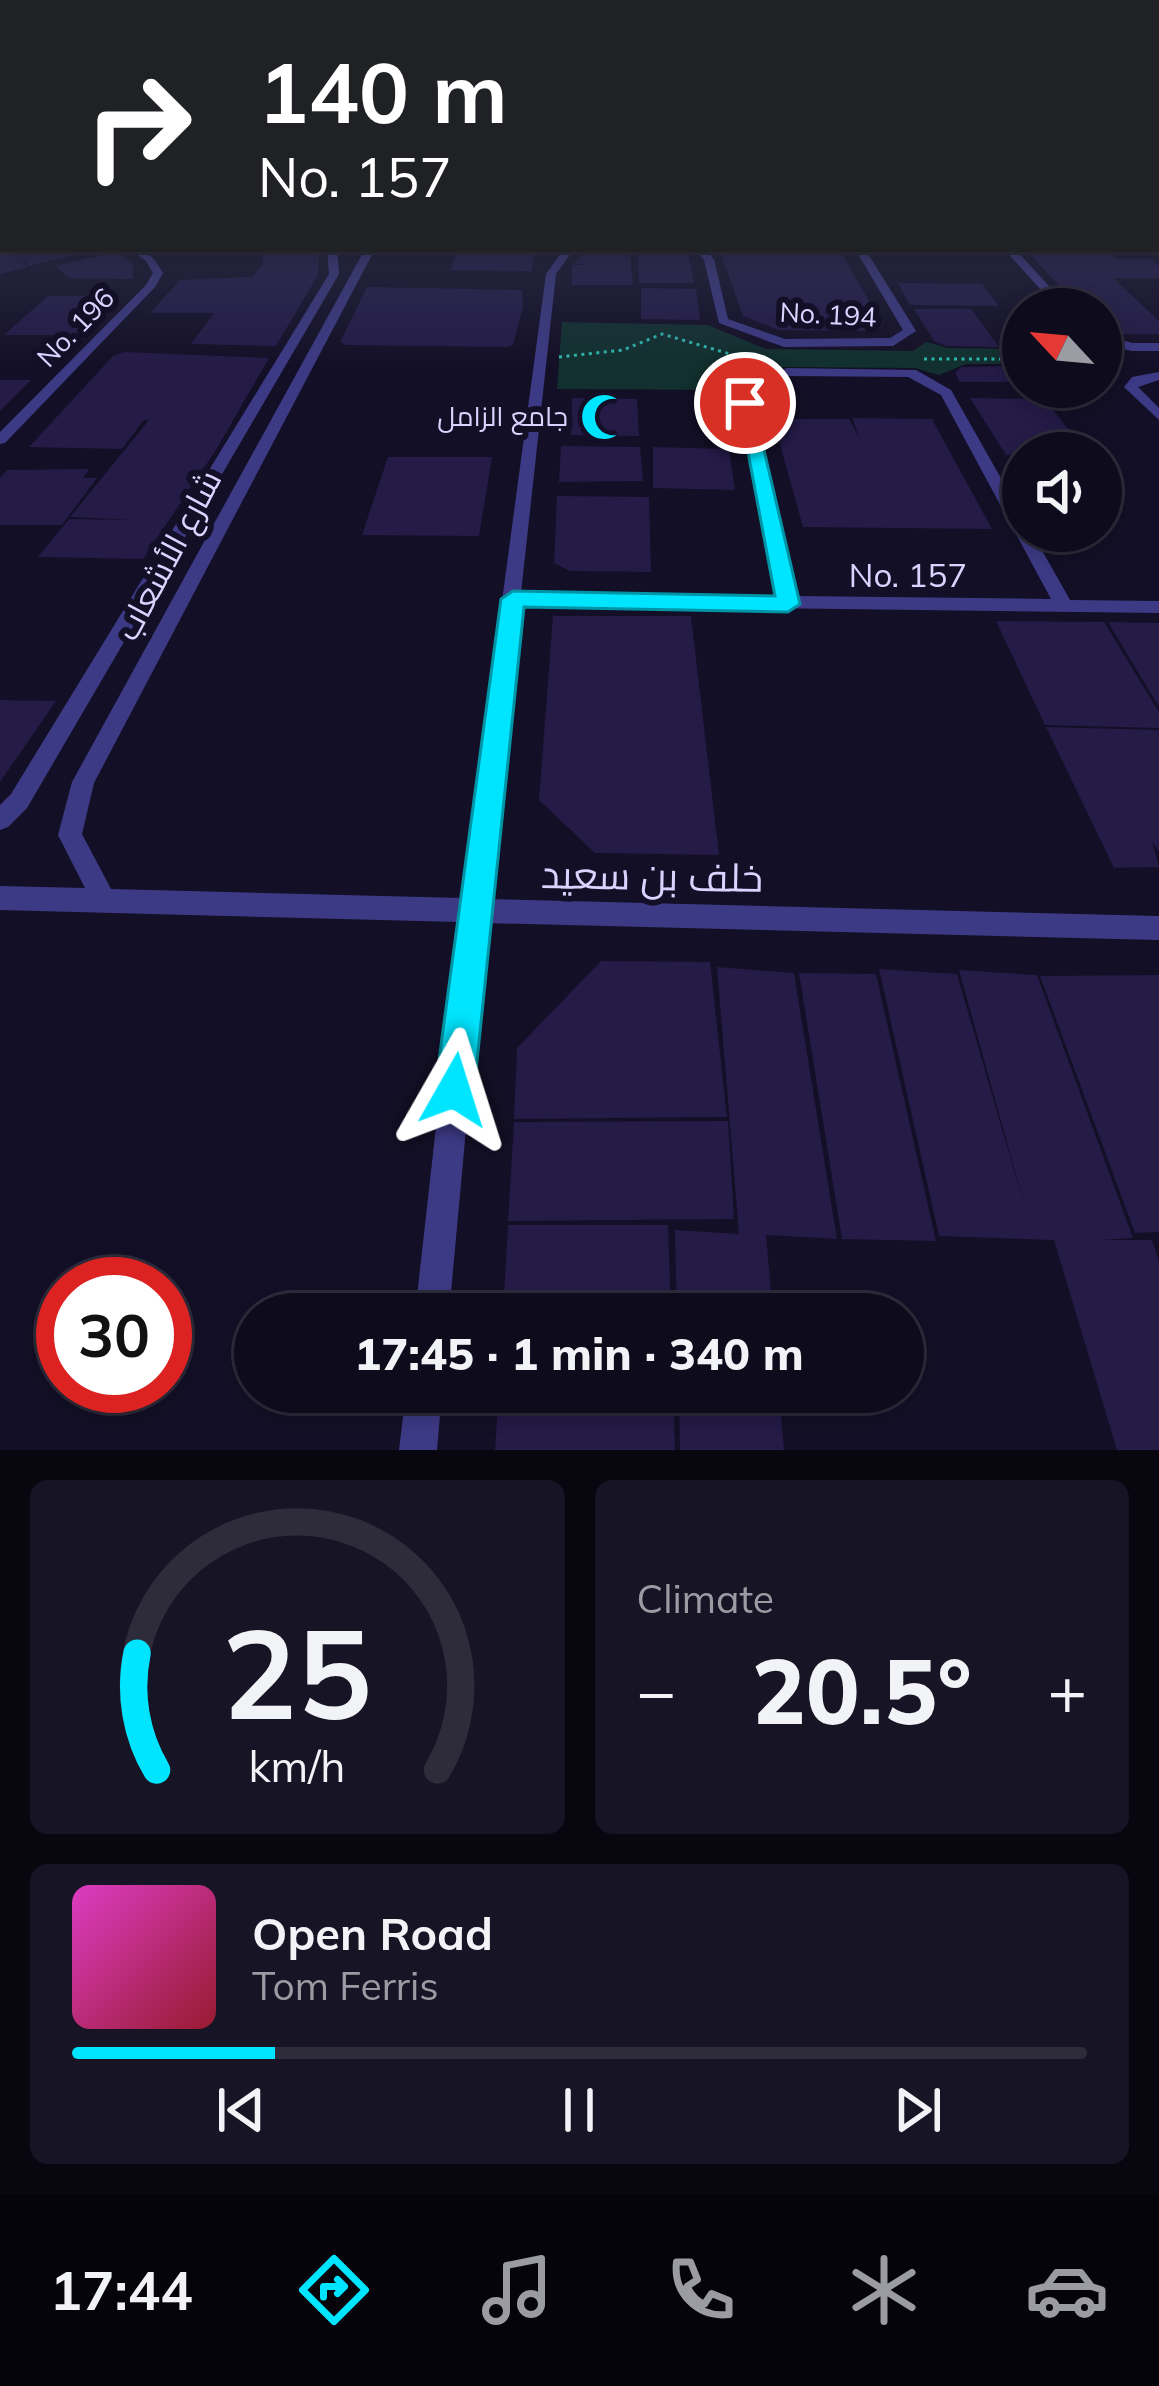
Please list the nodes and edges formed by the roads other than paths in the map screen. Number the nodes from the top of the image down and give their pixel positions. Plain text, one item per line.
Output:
1 (139, 252) edge
2 (332, 252) edge
3 (368, 252) edge
4 (566, 252) edge
5 (703, 252) edge
6 (862, 252) edge
7 (1012, 252) edge
8 (1045, 288) edge
9 (1122, 344) edge
10 (1159, 347) edge
11 (1159, 376) edge
12 (1159, 416) edge
13 (0, 440) edge
14 (513, 599) junction
15 (788, 604) junction
16 (1064, 606) junction
17 (1159, 607) edge
18 (0, 820) edge
19 (102, 897) junction
20 (2, 901) edge
21 (472, 911) junction
22 (1159, 928) edge
23 (434, 1293) edge
24 (422, 1413) edge
25 (418, 1450) edge

1 - 13 street, No. 196
2 - 18 street, شارع الأشعاب
3 - 19 street, شارع الأشعاب
4 - 14 street
5 - 6 street, No. 194
7 - 8 street
9 - 10 street
11 - 12 street
14 - 15 street, No. 157
14 - 21 street
15 - 16 street, No. 157
15 - 16 street
16 - 17 street, No. 157
19 - 20 street, خلف بن سعيد
19 - 21 street, خلف بن سعيد
21 - 22 street, خلف بن سعيد
21 - 23 street
24 - 25 street

